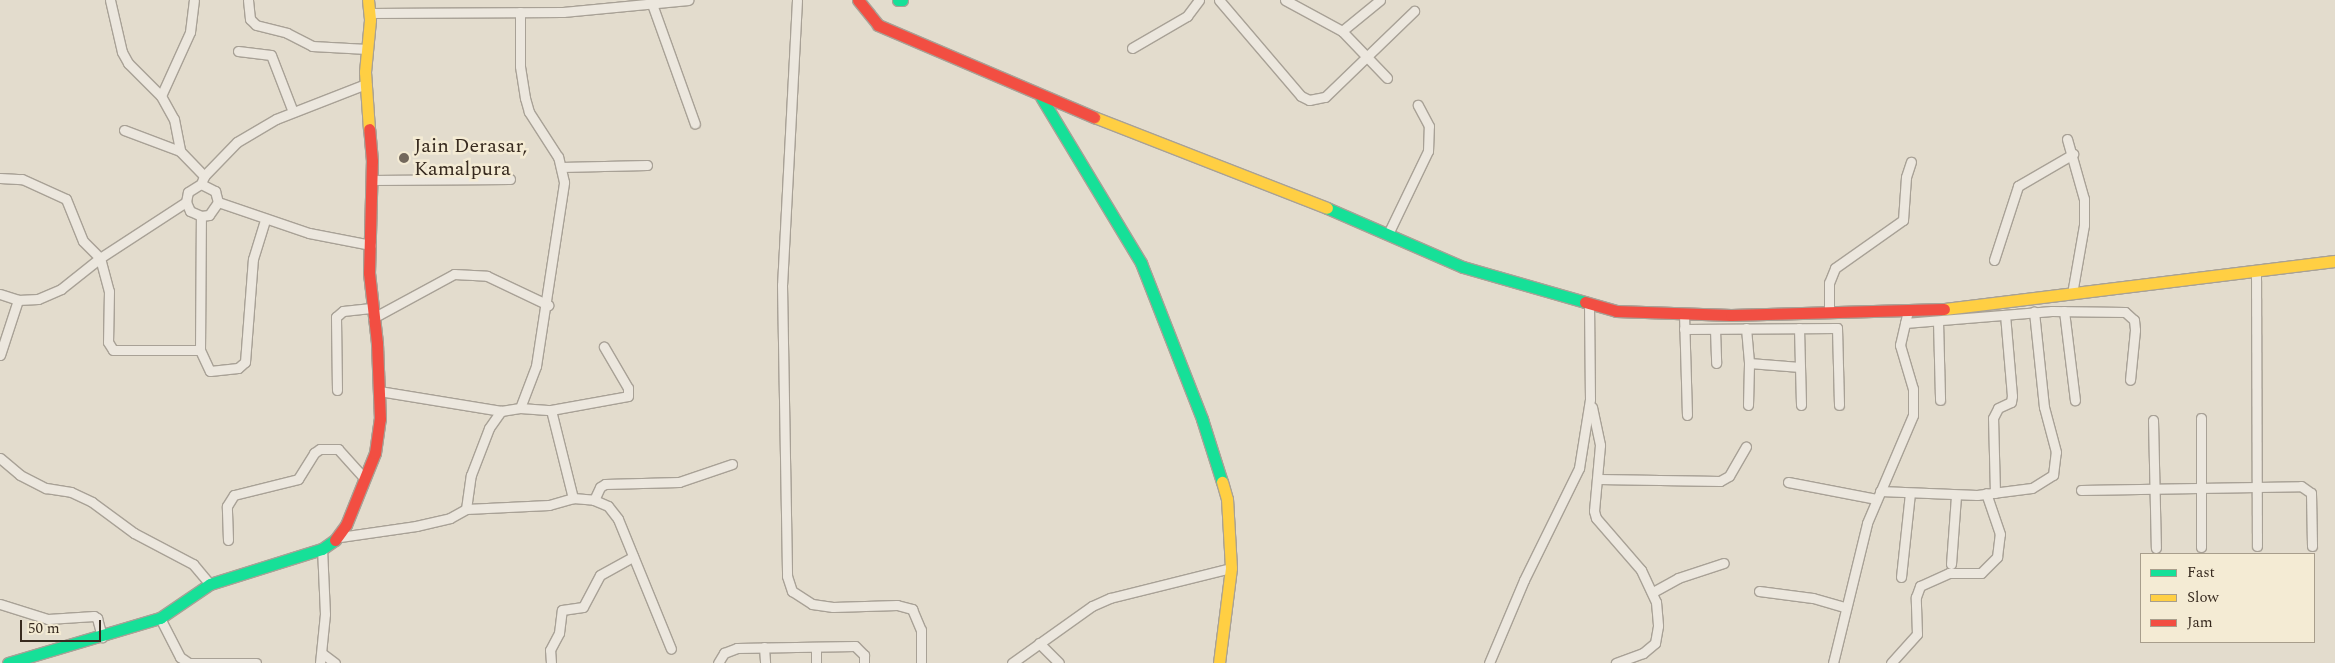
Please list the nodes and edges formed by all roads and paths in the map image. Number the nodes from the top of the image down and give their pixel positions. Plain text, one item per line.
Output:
1 (110, 0) edge
2 (194, 0) edge
3 (248, 0) edge
4 (368, 0) edge
5 (688, 0) edge
6 (797, 0) edge
7 (858, 0) edge
8 (898, 0) edge
9 (902, 0) edge
10 (1199, 0) edge
11 (1219, 0) edge
12 (1285, 0) edge
13 (1380, 0) edge
14 (652, 4) junction
15 (1414, 11) dead end
16 (520, 12) junction
17 (369, 13) junction
18 (1342, 31) junction
19 (1132, 48) dead end
20 (367, 49) junction
21 (238, 51) dead end
22 (1367, 56) junction
23 (1387, 78) dead end
24 (366, 84) junction
25 (161, 96) junction
26 (1041, 97) junction
27 (1418, 105) dead end
28 (294, 112) junction
29 (694, 124) dead end
30 (124, 130) dead end
31 (2067, 139) dead end
32 (180, 151) junction
33 (2073, 154) junction
34 (1911, 162) dead end
35 (647, 166) dead end
36 (560, 167) junction
37 (0, 178) edge
38 (510, 179) dead end
39 (202, 180) junction
40 (372, 180) junction
41 (186, 202) junction
42 (218, 202) junction
43 (201, 216) junction
44 (265, 220) junction
45 (1388, 234) junction
46 (371, 245) junction
47 (100, 258) junction
48 (1994, 260) dead end
49 (2335, 261) edge
50 (2256, 271) junction
51 (0, 294) edge
52 (2072, 294) junction
53 (18, 300) junction
54 (1589, 304) junction
55 (548, 305) junction
56 (1908, 310) junction
57 (2064, 311) junction
58 (1829, 312) junction
59 (2034, 312) junction
60 (372, 313) junction
61 (1684, 314) junction
62 (2005, 315) junction
63 (1938, 321) junction
64 (1904, 324) junction
65 (1715, 328) junction
66 (1746, 328) junction
67 (1799, 328) junction
68 (1684, 329) junction
69 (604, 347) dead end
70 (200, 350) junction
71 (0, 356) edge
72 (1716, 363) dead end
73 (1749, 364) junction
74 (1800, 367) junction
75 (2130, 380) dead end
76 (337, 390) dead end
77 (379, 391) junction
78 (1590, 399) junction
79 (1940, 400) dead end
80 (2075, 400) dead end
81 (1801, 405) dead end
82 (1839, 405) dead end
83 (1748, 406) dead end
84 (520, 408) junction
85 (501, 410) junction
86 (551, 410) junction
87 (1687, 415) dead end
88 (2201, 418) dead end
89 (2153, 420) dead end
90 (1746, 446) dead end
91 (0, 458) edge
92 (732, 464) dead end
93 (364, 478) junction
94 (1599, 479) junction
95 (1788, 482) dead end
96 (2257, 487) junction
97 (2201, 488) junction
98 (2154, 489) junction
99 (2081, 490) dead end
100 (1910, 493) junction
101 (1990, 493) junction
102 (1878, 495) junction
103 (1956, 496) junction
104 (574, 498) junction
105 (594, 500) junction
106 (466, 509) junction
107 (340, 537) junction
108 (228, 540) dead end
109 (2257, 546) dead end
110 (2312, 546) dead end
111 (2201, 547) dead end
112 (2156, 548) dead end
113 (322, 549) junction
114 (633, 557) junction
115 (1724, 563) dead end
116 (1951, 564) dead end
117 (1231, 568) junction
118 (1901, 576) dead end
119 (210, 584) junction
120 (1759, 591) dead end
121 (1653, 592) junction
122 (0, 604) edge
123 (1844, 607) junction
124 (160, 618) junction
125 (102, 637) junction
126 (1039, 643) junction
127 (816, 647) junction
128 (764, 648) junction
129 (672, 650) dead end
130 (321, 659) edge
131 (1835, 660) edge
132 (1631, 661) edge
133 (8, 663) edge
134 (256, 663) edge
135 (335, 663) edge
136 (551, 663) edge
137 (718, 663) edge
138 (765, 663) edge
139 (816, 663) edge
140 (864, 663) edge
141 (921, 663) edge
142 (1012, 663) edge
143 (1059, 663) edge
144 (1219, 663) edge
145 (1488, 663) edge
146 (1616, 663) edge
147 (1891, 663) edge

1 - 25 street
2 - 25 street
3 - 20 street
4 - 17 main road
5 - 14 street
6 - 141 street
7 - 26 main road
8 - 9 main road
10 - 19 street
11 - 22 street
12 - 18 street
13 - 18 street
14 - 16 street
14 - 29 street
15 - 22 street
16 - 17 street
16 - 36 street
17 - 20 main road
18 - 22 street
20 - 24 main road
21 - 28 street
22 - 23 street
24 - 28 street
24 - 40 main road
25 - 32 street
26 - 45 main road
26 - 117 main road
27 - 45 street
28 - 39 street
30 - 32 street
31 - 33 street
32 - 39 street
33 - 48 street
33 - 52 street
34 - 58 street
35 - 36 street
36 - 55 street
37 - 47 street
38 - 40 street
39 - 41 street
39 - 42 street
40 - 46 main road
41 - 43 street
41 - 47 street
42 - 43 street
42 - 44 street
43 - 70 street
44 - 46 street
44 - 70 street
45 - 54 main road
46 - 60 main road
47 - 53 street
47 - 70 street
49 - 50 main road
50 - 52 main road
50 - 96 street
51 - 53 street
52 - 56 main road
53 - 71 street
54 - 61 main road
54 - 78 street
55 - 60 street
55 - 84 street
56 - 58 main road
56 - 64 street
57 - 59 street
57 - 75 street
57 - 80 street
58 - 61 main road
59 - 62 street
59 - 101 street
60 - 76 street
60 - 77 main road
61 - 68 street
62 - 63 street
62 - 101 street
63 - 64 street
63 - 79 street
64 - 102 street
65 - 66 street
65 - 68 street
65 - 72 street
66 - 67 street
66 - 73 street
67 - 74 street
67 - 82 street
68 - 87 street
69 - 86 street
73 - 74 street
73 - 83 street
74 - 81 street
77 - 85 street
77 - 93 main road
78 - 94 street
78 - 145 street
84 - 85 street
84 - 86 street
85 - 106 street
86 - 104 street
88 - 97 street
89 - 98 street
90 - 94 street
91 - 119 street
92 - 105 street
93 - 107 main road
93 - 108 street
94 - 121 street
95 - 102 street
96 - 97 street
96 - 109 street
96 - 110 street
97 - 98 street
97 - 111 street
98 - 99 street
98 - 112 street
100 - 102 street
100 - 103 street
100 - 118 street
101 - 103 street
101 - 147 street
102 - 123 street
103 - 116 street
104 - 105 street
104 - 106 street
105 - 114 street
106 - 107 street
107 - 113 main road
113 - 119 main road
113 - 130 street
114 - 129 street
114 - 136 street
115 - 121 street
117 - 126 street
117 - 144 main road
119 - 124 main road
120 - 123 street
121 - 132 street
122 - 125 street
123 - 131 street
124 - 125 main road
124 - 134 street
125 - 133 main road
126 - 142 street
126 - 143 street
127 - 128 street
127 - 139 street
127 - 140 street
128 - 137 street
128 - 138 street
130 - 135 street
132 - 146 street

